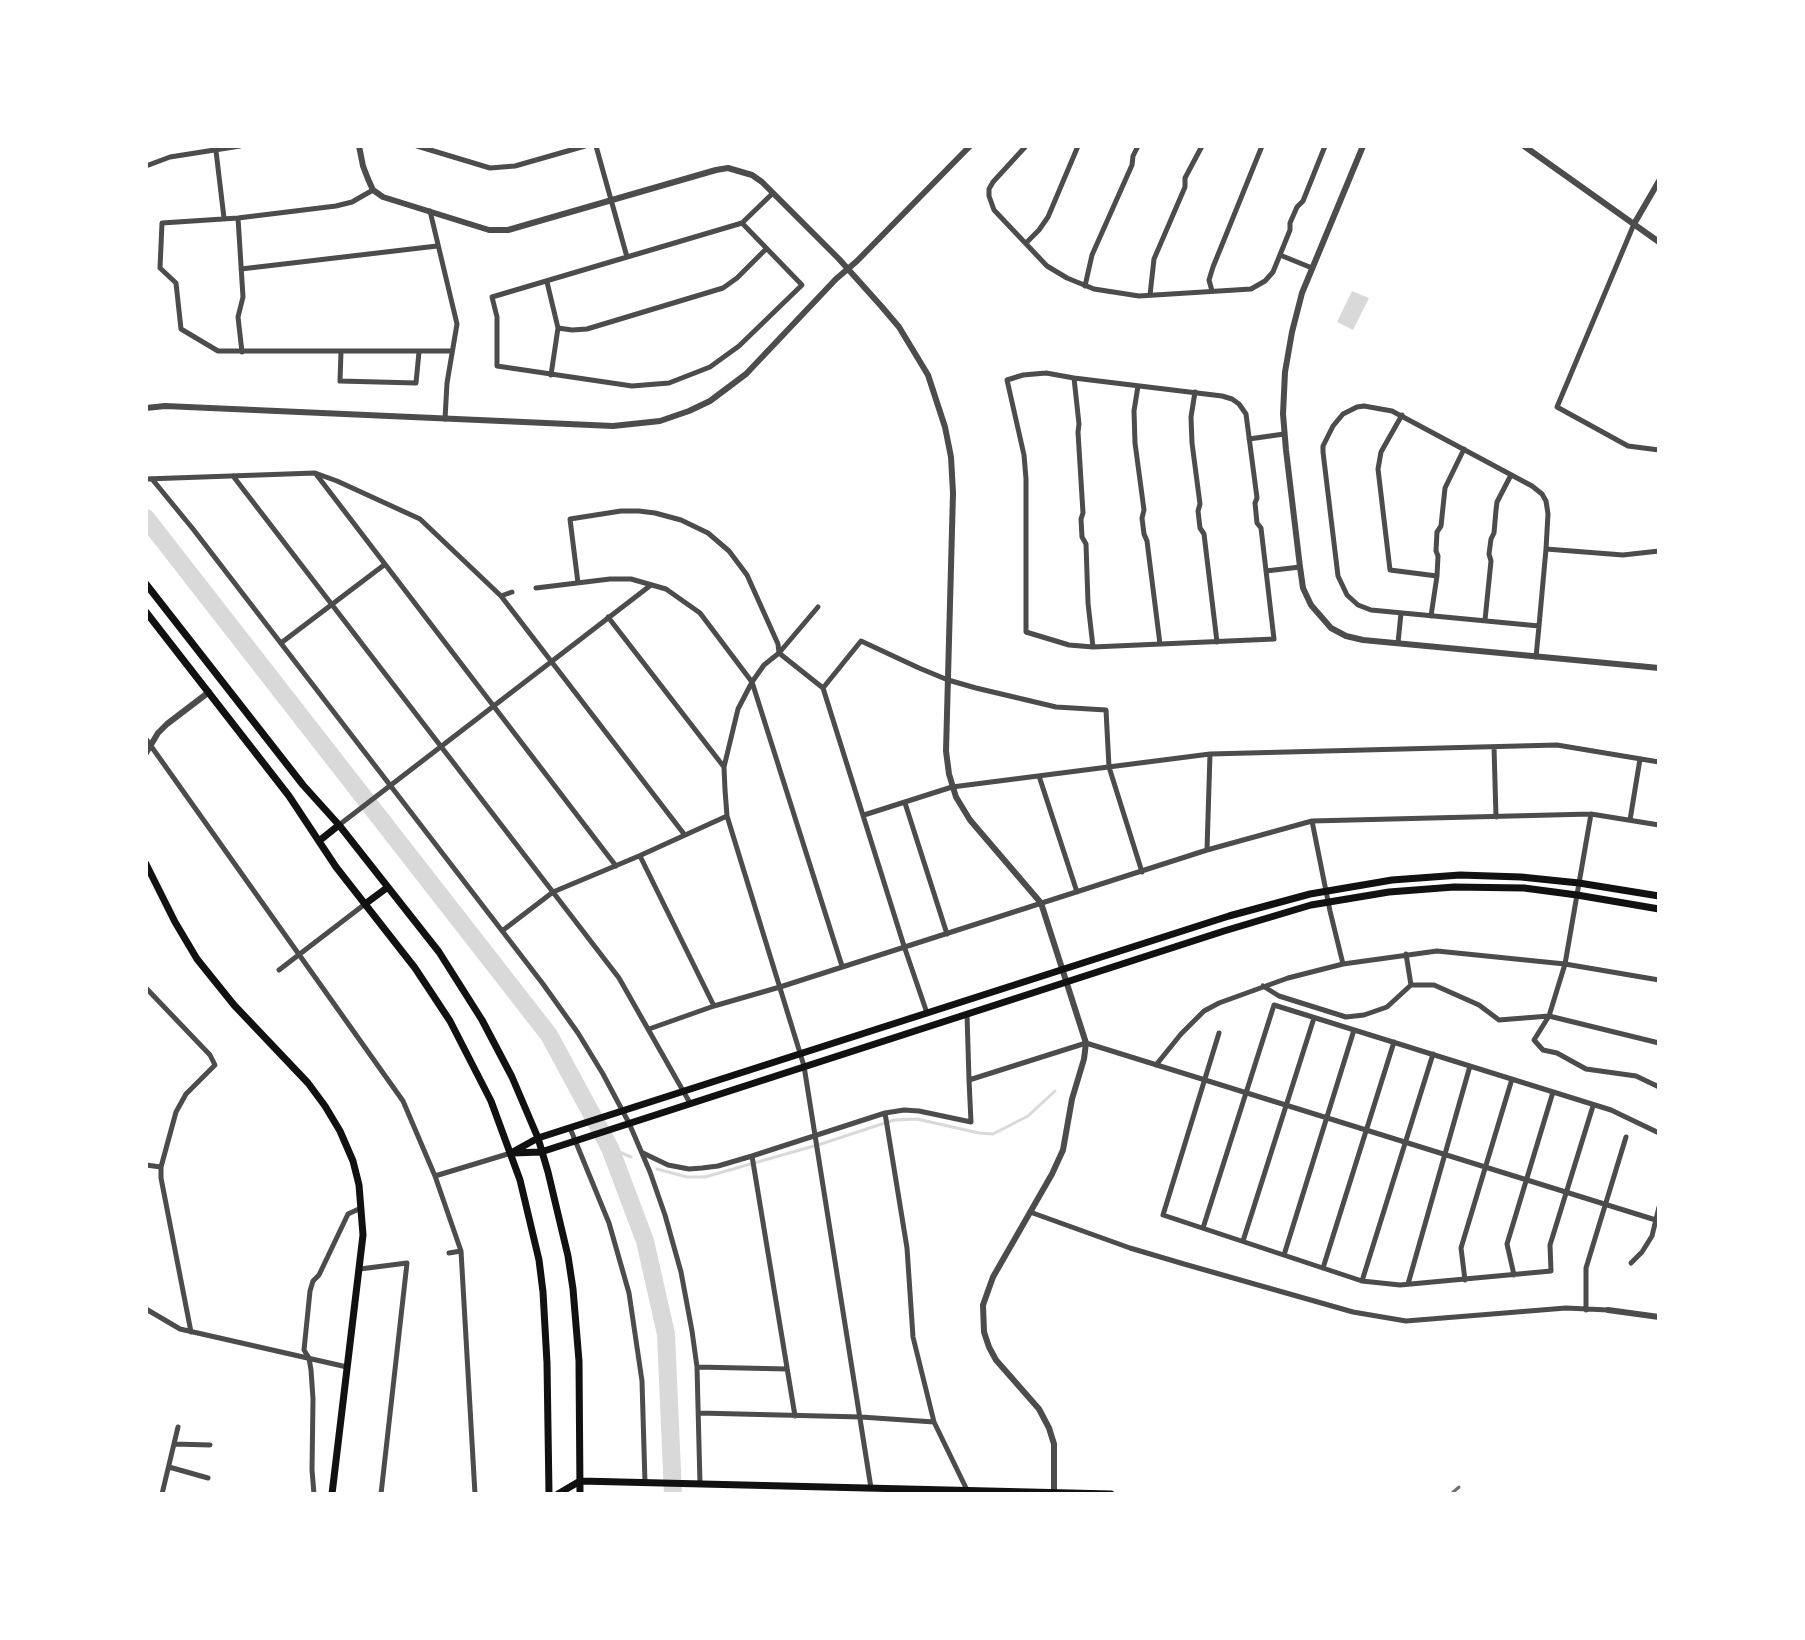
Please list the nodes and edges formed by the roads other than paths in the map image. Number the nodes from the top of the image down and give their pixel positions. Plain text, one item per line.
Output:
1 (240, 146) edge
2 (359, 146) edge
3 (417, 146) edge
4 (585, 146) edge
5 (596, 146) edge
6 (970, 146) edge
7 (1026, 146) edge
8 (1078, 146) edge
9 (1138, 146) edge
10 (1202, 146) edge
11 (1262, 146) edge
12 (1325, 146) edge
13 (1363, 146) edge
14 (1524, 146) edge
15 (570, 148) edge
16 (216, 151) junction
17 (146, 166) edge
18 (1659, 181) edge
19 (373, 190) junction
20 (773, 193) junction
21 (610, 200) junction
22 (430, 211) junction
23 (224, 218) junction
24 (238, 218) junction
25 (742, 223) junction
26 (1634, 224) junction
27 (1659, 242) edge
28 (1026, 243) junction
29 (437, 246) junction
30 (766, 249) junction
31 (1280, 255) junction
32 (627, 257) junction
33 (1312, 268) junction
34 (241, 269) junction
35 (848, 269) junction
36 (547, 282) junction
37 (1085, 287) junction
38 (1212, 291) junction
39 (1150, 295) junction
40 (558, 328) junction
41 (451, 351) junction
42 (242, 352) junction
43 (341, 352) junction
44 (419, 352) junction
45 (551, 375) junction
46 (1074, 378) junction
47 (1138, 386) junction
48 (1195, 392) junction
49 (146, 408) edge
50 (1402, 415) junction
51 (445, 419) junction
52 (1284, 434) junction
53 (1249, 439) junction
54 (1464, 449) junction
55 (1659, 450) edge
56 (315, 473) junction
57 (1511, 475) junction
58 (233, 476) junction
59 (149, 479) edge
60 (1546, 549) junction
61 (1659, 551) edge
62 (384, 565) junction
63 (1300, 567) junction
64 (1266, 571) junction
65 (1437, 576) junction
66 (578, 583) junction
67 (146, 584) edge
68 (651, 584) junction
69 (536, 588) dead end
70 (512, 592) dead end
71 (501, 596) junction
72 (332, 604) junction
73 (818, 607) dead end
74 (146, 612) edge
75 (1401, 613) junction
76 (1431, 616) junction
77 (608, 617) junction
78 (1485, 620) junction
79 (1539, 626) junction
80 (1217, 642) junction
81 (281, 643) junction
82 (1398, 643) junction
83 (1160, 644) junction
84 (1093, 647) junction
85 (779, 653) junction
86 (1536, 657) junction
87 (551, 662) junction
88 (1659, 668) edge
89 (948, 680) junction
90 (223, 681) junction
91 (752, 682) junction
92 (823, 688) junction
93 (209, 692) junction
94 (493, 706) junction
95 (148, 742) edge
96 (441, 746) junction
97 (1494, 747) junction
98 (146, 753) edge
99 (1210, 754) junction
100 (1640, 759) junction
101 (1659, 762) edge
102 (724, 767) junction
103 (1109, 767) junction
104 (1039, 776) junction
105 (391, 785) junction
106 (952, 787) junction
107 (905, 803) junction
108 (1591, 814) junction
109 (864, 815) junction
110 (727, 816) junction
111 (1496, 817) junction
112 (1630, 820) junction
113 (1312, 821) junction
114 (339, 825) junction
115 (1659, 825) edge
116 (684, 834) junction
117 (319, 841) junction
118 (1207, 850) junction
119 (639, 856) junction
120 (146, 864) edge
121 (616, 866) junction
122 (1142, 872) junction
123 (1579, 883) junction
124 (388, 887) junction
125 (1326, 890) junction
126 (553, 892) junction
127 (1077, 892) junction
128 (1577, 895) junction
129 (1659, 896) edge
130 (1328, 902) junction
131 (1041, 903) junction
132 (365, 904) junction
133 (1659, 909) edge
134 (502, 931) junction
135 (947, 934) junction
136 (904, 946) junction
137 (300, 954) junction
138 (1406, 954) junction
139 (1343, 964) junction
140 (1565, 964) junction
141 (842, 966) junction
142 (1063, 969) junction
143 (279, 970) dead end
144 (1659, 980) edge
145 (1067, 982) junction
146 (1411, 985) junction
147 (1263, 986) junction
148 (780, 987) junction
149 (146, 988) edge
150 (714, 1006) junction
151 (927, 1013) junction
152 (967, 1014) junction
153 (1549, 1016) junction
154 (1314, 1018) junction
155 (649, 1029) junction
156 (1354, 1030) junction
157 (1219, 1033) dead end
158 (1394, 1042) junction
159 (1086, 1043) junction
160 (1659, 1043) edge
161 (801, 1053) junction
162 (1433, 1054) junction
163 (1156, 1065) junction
164 (804, 1066) junction
165 (1470, 1066) junction
166 (1512, 1079) junction
167 (969, 1080) junction
168 (1205, 1080) junction
169 (1659, 1087) edge
170 (684, 1091) junction
171 (1553, 1092) junction
172 (1245, 1093) junction
173 (690, 1103) junction
174 (1286, 1105) junction
175 (1593, 1106) junction
176 (619, 1112) junction
177 (886, 1115) junction
178 (1326, 1118) junction
179 (625, 1124) junction
180 (570, 1128) junction
181 (1365, 1130) junction
182 (1659, 1133) edge
183 (816, 1137) junction
184 (1626, 1137) dead end
185 (538, 1138) junction
186 (576, 1140) junction
187 (1406, 1143) junction
188 (541, 1152) junction
189 (642, 1152) junction
190 (511, 1153) junction
191 (1445, 1155) junction
192 (752, 1157) junction
193 (146, 1165) edge
194 (161, 1167) junction
195 (1486, 1167) junction
196 (435, 1176) junction
197 (1526, 1180) junction
198 (1566, 1193) junction
199 (1606, 1204) junction
200 (362, 1207) junction
201 (1659, 1207) edge
202 (1030, 1212) junction
203 (1657, 1220) edge
204 (1203, 1228) junction
205 (1243, 1241) junction
206 (461, 1251) junction
207 (449, 1253) dead end
208 (1284, 1255) junction
209 (1631, 1263) dead end
210 (1323, 1268) junction
211 (360, 1269) junction
212 (1514, 1275) junction
213 (1465, 1280) junction
214 (1362, 1281) junction
215 (1408, 1284) junction
216 (146, 1309) edge
217 (1586, 1310) junction
218 (1608, 1310) joint
219 (1659, 1317) edge
220 (191, 1332) junction
221 (309, 1358) junction
222 (697, 1367) junction
223 (348, 1368) junction
224 (787, 1369) junction
225 (699, 1413) junction
226 (795, 1416) junction
227 (861, 1417) junction
228 (934, 1422) junction
229 (178, 1427) dead end
230 (174, 1444) junction
231 (210, 1445) dead end
232 (169, 1467) junction
233 (208, 1478) dead end
234 (580, 1481) junction
235 (645, 1483) junction
236 (696, 1484) junction
237 (871, 1488) junction
238 (828, 1490) edge
239 (967, 1490) junction
240 (1054, 1493) edge
241 (162, 1494) edge
242 (314, 1494) edge
243 (332, 1494) edge
244 (381, 1494) edge
245 (475, 1494) edge
246 (549, 1494) edge
247 (558, 1494) edge
248 (580, 1494) edge
249 (1111, 1494) edge

1 - 16 street
2 - 19 street
3 - 15 street
4 - 15 street
5 - 21 street
6 - 35 street
7 - 28 street
8 - 28 street
9 - 37 street
10 - 39 street
11 - 38 street
12 - 31 street
13 - 33 street
14 - 26 street
16 - 17 street
16 - 23 street
18 - 26 street
19 - 22 street
19 - 24 street
20 - 21 street
20 - 25 street
20 - 35 street
21 - 22 street
21 - 32 street
22 - 29 street
23 - 24 street
23 - 42 street
24 - 34 street
25 - 30 street
25 - 32 street
26 - 27 street
26 - 55 street
28 - 37 street
29 - 34 street
29 - 41 street
30 - 40 street
30 - 45 street
31 - 33 street
31 - 38 street
32 - 36 street
33 - 52 street
34 - 42 street
35 - 51 street
35 - 89 street
36 - 40 street
36 - 45 street
37 - 39 street
38 - 39 street
40 - 45 street
41 - 44 street
41 - 51 street
42 - 43 street
43 - 44 street
43 - 44 street
46 - 47 street
46 - 84 street
46 - 84 street
47 - 48 street
47 - 83 street
48 - 53 street
48 - 80 street
49 - 51 street
50 - 54 street
50 - 65 street
50 - 75 street
52 - 53 street
52 - 63 street
53 - 64 street
54 - 57 street
54 - 65 street
56 - 58 street
56 - 62 street
56 - 71 street
57 - 60 street
57 - 78 street
58 - 59 street
58 - 72 street
59 - 81 street
60 - 61 street
60 - 79 street
62 - 72 street
62 - 94 street
63 - 64 street
63 - 82 street
64 - 80 street
65 - 76 street
66 - 68 street
66 - 69 street
66 - 85 street
67 - 90 main road
68 - 77 street
68 - 91 street
70 - 71 street
71 - 87 street
72 - 81 street
72 - 96 street
73 - 85 street
74 - 93 main road
75 - 76 street
75 - 82 street
76 - 78 street
77 - 87 street
77 - 102 street
78 - 79 street
79 - 86 street
80 - 83 street
81 - 105 street
82 - 86 street
83 - 84 street
85 - 91 street
85 - 92 street
86 - 88 street
87 - 94 street
87 - 116 street
89 - 92 street
89 - 103 street
89 - 106 street
90 - 93 main road
90 - 114 main road
91 - 102 street
91 - 141 street
92 - 109 street
93 - 95 street
93 - 117 main road
94 - 96 street
94 - 121 street
95 - 98 street
95 - 137 street
96 - 105 street
96 - 126 street
97 - 99 street
97 - 100 street
97 - 111 street
99 - 103 street
99 - 118 street
100 - 101 street
100 - 112 street
102 - 110 street
103 - 104 street
103 - 122 street
104 - 106 street
104 - 127 street
105 - 114 street
105 - 134 street
106 - 107 street
106 - 131 street
107 - 109 street
107 - 135 street
108 - 111 street
108 - 112 street
108 - 123 street
109 - 136 street
110 - 116 street
110 - 148 street
111 - 113 street
112 - 115 street
113 - 118 street
113 - 125 street
114 - 117 main road
114 - 124 main road
116 - 119 street
117 - 132 main road
118 - 122 street
119 - 121 street
119 - 150 street
120 - 200 main road
121 - 126 street
122 - 127 street
123 - 125 main road
123 - 128 street
123 - 129 main road
124 - 132 main road
124 - 185 main road
125 - 130 street
125 - 142 main road
126 - 134 street
126 - 155 street
127 - 131 street
128 - 130 main road
128 - 133 main road
128 - 140 street
130 - 139 street
130 - 145 main road
131 - 135 street
131 - 142 street
132 - 137 street
132 - 190 main road
134 - 176 street
135 - 136 street
136 - 141 street
136 - 151 street
137 - 143 street
137 - 196 street
138 - 139 street
138 - 140 street
138 - 146 street
139 - 147 street
140 - 144 street
140 - 153 street
141 - 148 street
142 - 145 street
142 - 151 main road
145 - 152 main road
145 - 159 street
146 - 147 street
146 - 153 street
147 - 163 street
148 - 150 street
148 - 161 street
149 - 194 street
150 - 155 street
151 - 161 main road
152 - 164 main road
152 - 167 street
153 - 160 street
153 - 169 street
154 - 156 street
154 - 172 street
154 - 174 street
155 - 170 street
156 - 158 street
156 - 178 street
157 - 168 street
158 - 162 street
158 - 181 street
159 - 163 street
159 - 167 street
159 - 202 street
161 - 164 street
161 - 170 main road
162 - 165 street
162 - 187 street
163 - 168 street
164 - 173 main road
164 - 183 street
165 - 166 street
165 - 191 street
166 - 171 street
166 - 195 street
167 - 177 street
168 - 172 street
168 - 204 street
170 - 173 street
170 - 176 main road
171 - 175 street
171 - 197 street
172 - 174 street
172 - 204 street
173 - 179 main road
174 - 178 street
174 - 205 street
175 - 182 street
175 - 198 street
176 - 179 street
176 - 180 main road
177 - 183 street
177 - 228 street
178 - 181 street
178 - 208 street
179 - 186 main road
179 - 189 street
180 - 185 main road
180 - 186 street
181 - 187 street
181 - 210 street
183 - 192 street
183 - 227 street
184 - 199 street
185 - 188 main road
185 - 190 main road
186 - 188 main road
186 - 235 street
187 - 191 street
187 - 214 street
188 - 190 main road
188 - 234 main road
189 - 192 street
189 - 222 street
190 - 196 street
190 - 246 main road
191 - 195 street
191 - 215 street
192 - 224 street
193 - 194 street
194 - 220 street
195 - 197 street
195 - 213 street
196 - 206 street
197 - 198 street
197 - 212 street
198 - 199 street
198 - 212 street
199 - 203 street
199 - 217 street
200 - 211 main road
200 - 221 street
201 - 203 street
202 - 217 street
202 - 240 street
203 - 209 street
204 - 205 street
205 - 208 street
206 - 207 street
206 - 245 street
208 - 210 street
210 - 214 street
211 - 223 main road
211 - 244 street
212 - 213 street
213 - 215 street
214 - 215 street
216 - 220 street
217 - 218 street
218 - 219 street
220 - 221 street
221 - 223 street
221 - 242 street
222 - 224 street
222 - 225 street
223 - 243 main road
224 - 226 street
225 - 226 street
225 - 236 street
226 - 227 street
227 - 228 street
227 - 237 street
228 - 239 street
229 - 230 street
230 - 231 street
230 - 232 street
232 - 233 street
232 - 241 street
234 - 235 main road
234 - 247 main road
234 - 248 main road
235 - 236 main road
236 - 238 main road
237 - 238 main road
237 - 239 main road
239 - 240 main road
240 - 249 main road

